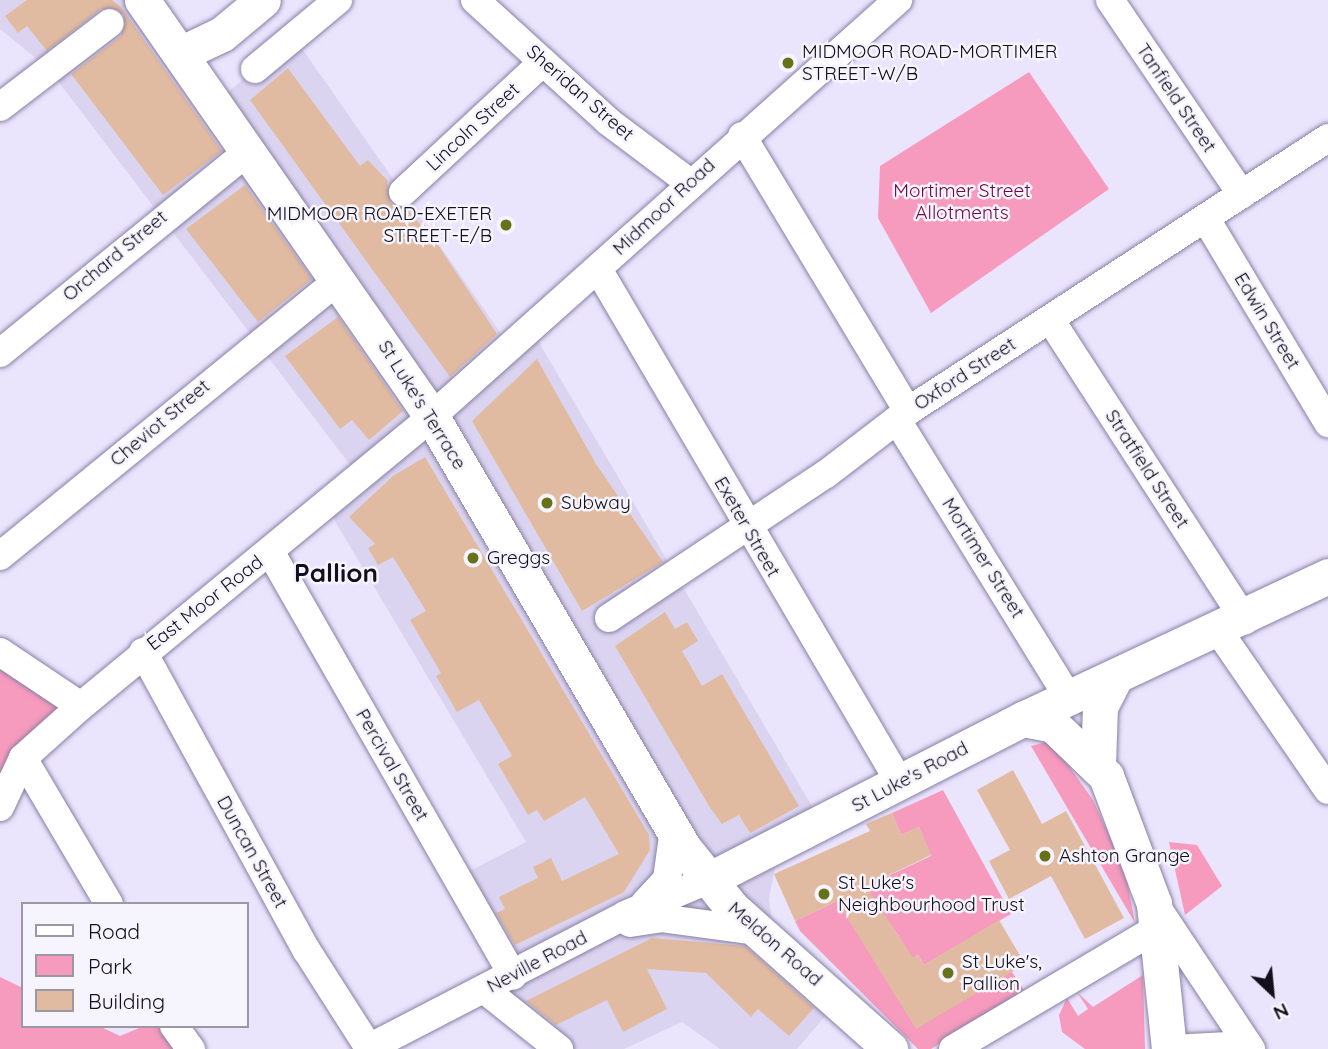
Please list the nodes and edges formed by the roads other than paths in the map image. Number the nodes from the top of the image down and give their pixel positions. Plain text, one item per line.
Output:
1 (142, 0) edge
2 (263, 0) edge
3 (338, 0) edge
4 (475, 0) edge
5 (898, 0) edge
6 (1110, 0) edge
7 (110, 23) dead end
8 (182, 53) junction
9 (543, 62) junction
10 (255, 69) dead end
11 (0, 107) edge
12 (742, 136) junction
13 (1328, 138) edge
14 (234, 163) dead end
15 (689, 182) junction
16 (403, 192) dead end
17 (1242, 195) junction
18 (1206, 219) junction
19 (598, 269) junction
20 (323, 293) dead end
21 (1050, 319) junction
22 (0, 353) edge
23 (902, 415) junction
24 (432, 417) junction
25 (1328, 423) edge
26 (746, 527) junction
27 (271, 553) junction
28 (0, 556) edge
29 (1328, 576) edge
30 (609, 618) dead end
31 (1232, 625) junction
32 (0, 652) edge
33 (143, 652) junction
34 (1114, 679) junction
35 (1068, 697) junction
36 (81, 706) junction
37 (1023, 719) junction
38 (23, 758) junction
39 (1098, 766) junction
40 (900, 783) junction
41 (1328, 790) edge
42 (0, 807) edge
43 (674, 828) junction
44 (782, 842) junction
45 (708, 880) junction
46 (107, 902) edge
47 (640, 908) junction
48 (1156, 916) junction
49 (757, 931) junction
50 (593, 932) junction
51 (513, 976) junction
52 (485, 990) junction
53 (175, 1028) edge
54 (1250, 1047) edge
55 (368, 1048) edge
56 (191, 1049) edge
57 (559, 1049) edge
58 (890, 1049) edge
59 (953, 1049) edge
60 (1170, 1049) edge

1 - 8 street, St Luke's Terrace
2 - 8 street
3 - 10 street
4 - 9 street, Sheridan Street
5 - 12 street, Midmoor Road
6 - 17 street, Tanfield Street
7 - 11 street
8 - 24 street, St Luke's Terrace
9 - 15 street, Sheridan Street
9 - 16 street, Lincoln Street
12 - 15 street, Midmoor Road
12 - 23 street, Mortimer Street
13 - 17 street, Oxford Street
14 - 22 street, Orchard Street
15 - 19 street, Midmoor Road
17 - 18 street, Oxford Street
18 - 21 street, Oxford Street
18 - 25 street, Edwin Street
19 - 24 street, Midmoor Road
19 - 26 street, Exeter Street
20 - 28 street, Cheviot Street
21 - 23 street, Oxford Street
21 - 31 street, Stratfield Street
23 - 26 street, Oxford Street
23 - 35 street, Mortimer Street
24 - 27 street, East Moor Road
24 - 43 street, St Luke's Terrace
26 - 30 street, Oxford Street
26 - 40 street, Exeter Street
27 - 33 street, East Moor Road
27 - 51 street, Percival Street
29 - 31 street, St Luke's Road
31 - 34 street, St Luke's Road
31 - 41 street, Stratfield Street
32 - 36 street
33 - 36 street, East Moor Road
33 - 55 street, Duncan Street
34 - 35 street, St Luke's Road
34 - 39 street
35 - 37 street, St Luke's Road
36 - 38 street, East Moor Road
37 - 39 street
37 - 40 street, St Luke's Road
38 - 42 street, East Moor Road
38 - 46 street
39 - 48 street
40 - 44 street, St Luke's Road
43 - 44 street
43 - 45 street, Meldon Road
43 - 47 street
44 - 45 street, St Luke's Road
44 - 49 street
45 - 47 street, Neville Road
45 - 49 street, Meldon Road
47 - 50 street, Neville Road
48 - 54 street
48 - 59 street
48 - 60 street
49 - 50 street
49 - 58 street, Meldon Road
50 - 51 street, Neville Road
51 - 52 street, Neville Road
52 - 55 street, Neville Road
52 - 57 street
53 - 56 street
54 - 60 street

